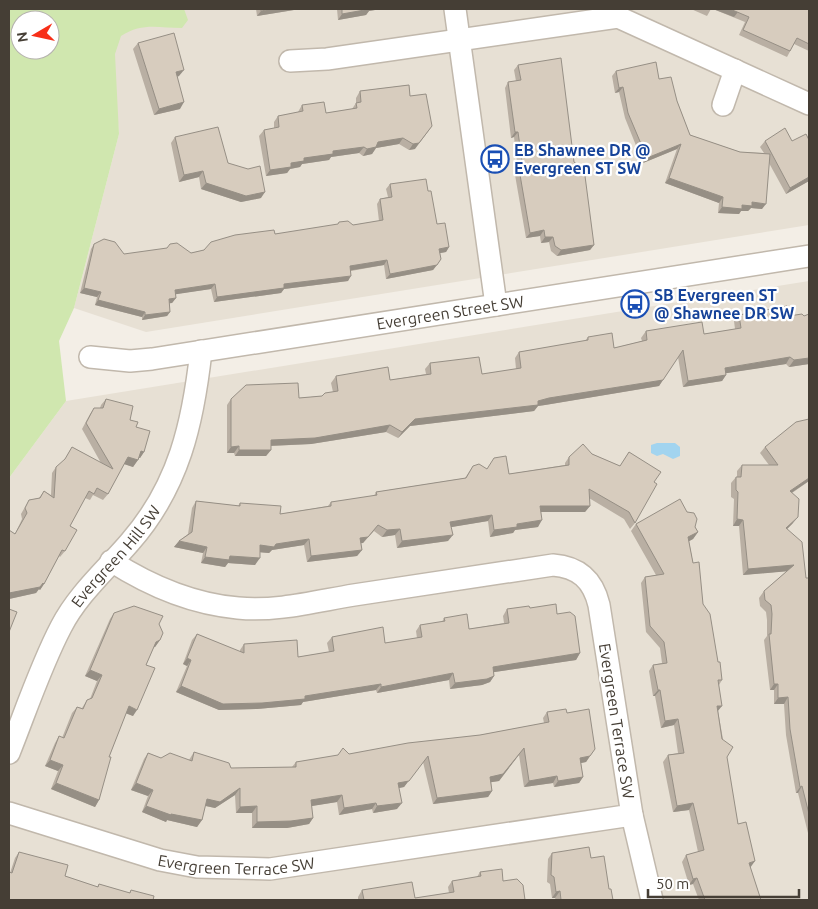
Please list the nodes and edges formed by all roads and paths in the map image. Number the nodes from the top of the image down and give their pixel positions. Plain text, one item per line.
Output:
1 (455, 9) edge
2 (460, 38) junction
3 (290, 60) dead end
4 (735, 70) junction
5 (809, 104) edge
6 (723, 105) dead end
7 (809, 256) edge
8 (496, 305) junction
9 (200, 351) junction
10 (90, 357) dead end
11 (112, 561) junction
12 (9, 753) edge
13 (9, 813) edge
14 (632, 815) junction
15 (652, 900) edge

1 - 2 street
2 - 3 street
2 - 4 street
2 - 8 street
4 - 5 street
4 - 6 street
7 - 8 street, Evergreen Street SW
8 - 9 street, Evergreen Street SW
9 - 10 street, Evergreen Street SW
9 - 11 street, Evergreen Hill SW
11 - 12 street, Evergreen Hill SW
11 - 14 street, Evergreen Terrace SW
13 - 14 street, Evergreen Terrace SW
14 - 15 street

